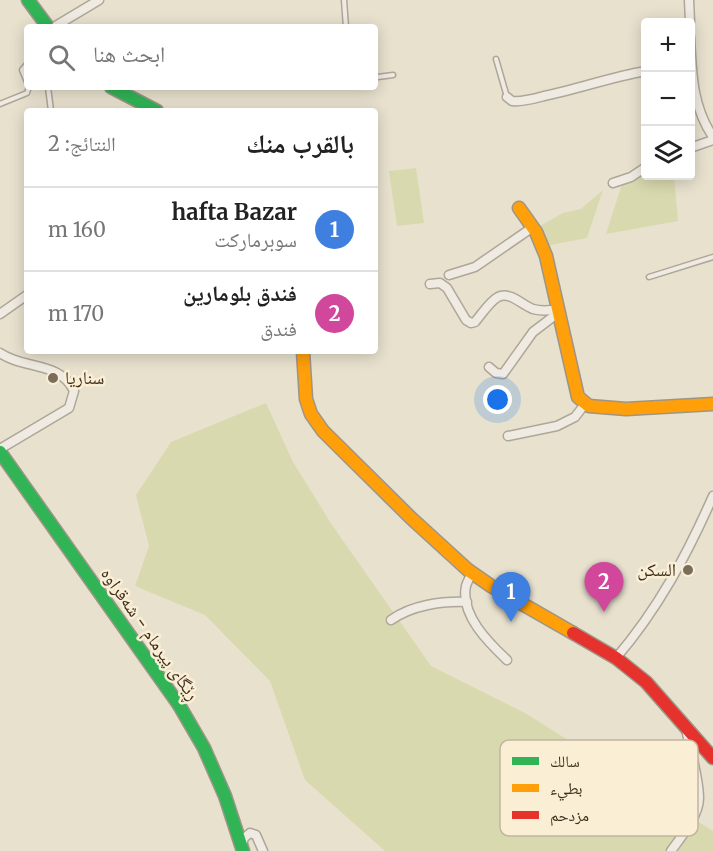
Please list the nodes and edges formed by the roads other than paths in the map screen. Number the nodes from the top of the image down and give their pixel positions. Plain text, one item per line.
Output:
1 (28, 0) edge
2 (99, 0) edge
3 (344, 0) edge
4 (689, 0) edge
5 (690, 18) edge
6 (46, 24) edge
7 (59, 24) edge
8 (346, 24) edge
9 (496, 58) dead end
10 (641, 72) edge
11 (693, 72) edge
12 (393, 75) dead end
13 (378, 76) edge
14 (28, 90) edge
15 (48, 90) edge
16 (117, 90) edge
17 (507, 98) joint
18 (0, 104) edge
19 (51, 108) edge
20 (151, 108) edge
21 (713, 139) edge
22 (695, 146) edge
23 (641, 170) edge
24 (613, 183) dead end
25 (519, 208) dead end
26 (533, 227) junction
27 (713, 257) edge
28 (449, 275) dead end
29 (649, 277) dead end
30 (430, 284) dead end
31 (24, 297) edge
32 (557, 311) junction
33 (0, 314) edge
34 (0, 353) edge
35 (303, 354) edge
36 (489, 368) dead end
37 (585, 404) junction
38 (713, 404) edge
39 (508, 436) dead end
40 (0, 451) edge
41 (713, 496) edge
42 (472, 573) junction
43 (467, 602) junction
44 (391, 620) dead end
45 (616, 658) junction
46 (507, 660) dead end
47 (686, 728) junction
48 (688, 740) edge
49 (711, 753) edge
50 (682, 836) edge
51 (242, 849) edge
52 (263, 851) edge
53 (671, 851) edge

1 - 6 street
2 - 7 street
3 - 8 lane
4 - 5 street
9 - 17 lane
10 - 17 street
11 - 21 street
12 - 13 lane
14 - 18 lane
15 - 19 lane
16 - 20 street
21 - 22 street
23 - 24 street
25 - 26 street
26 - 28 street
26 - 32 street
27 - 29 lane
30 - 32 street
31 - 33 street
32 - 36 street
32 - 37 street
34 - 40 street
35 - 42 street
37 - 38 street
37 - 39 street
40 - 51 street, ڕێگای پیرمام - شەقراوە
41 - 45 street
42 - 43 street
42 - 45 street
43 - 44 street
43 - 46 street
45 - 47 street
47 - 48 street
47 - 49 street
50 - 53 street
51 - 52 street

